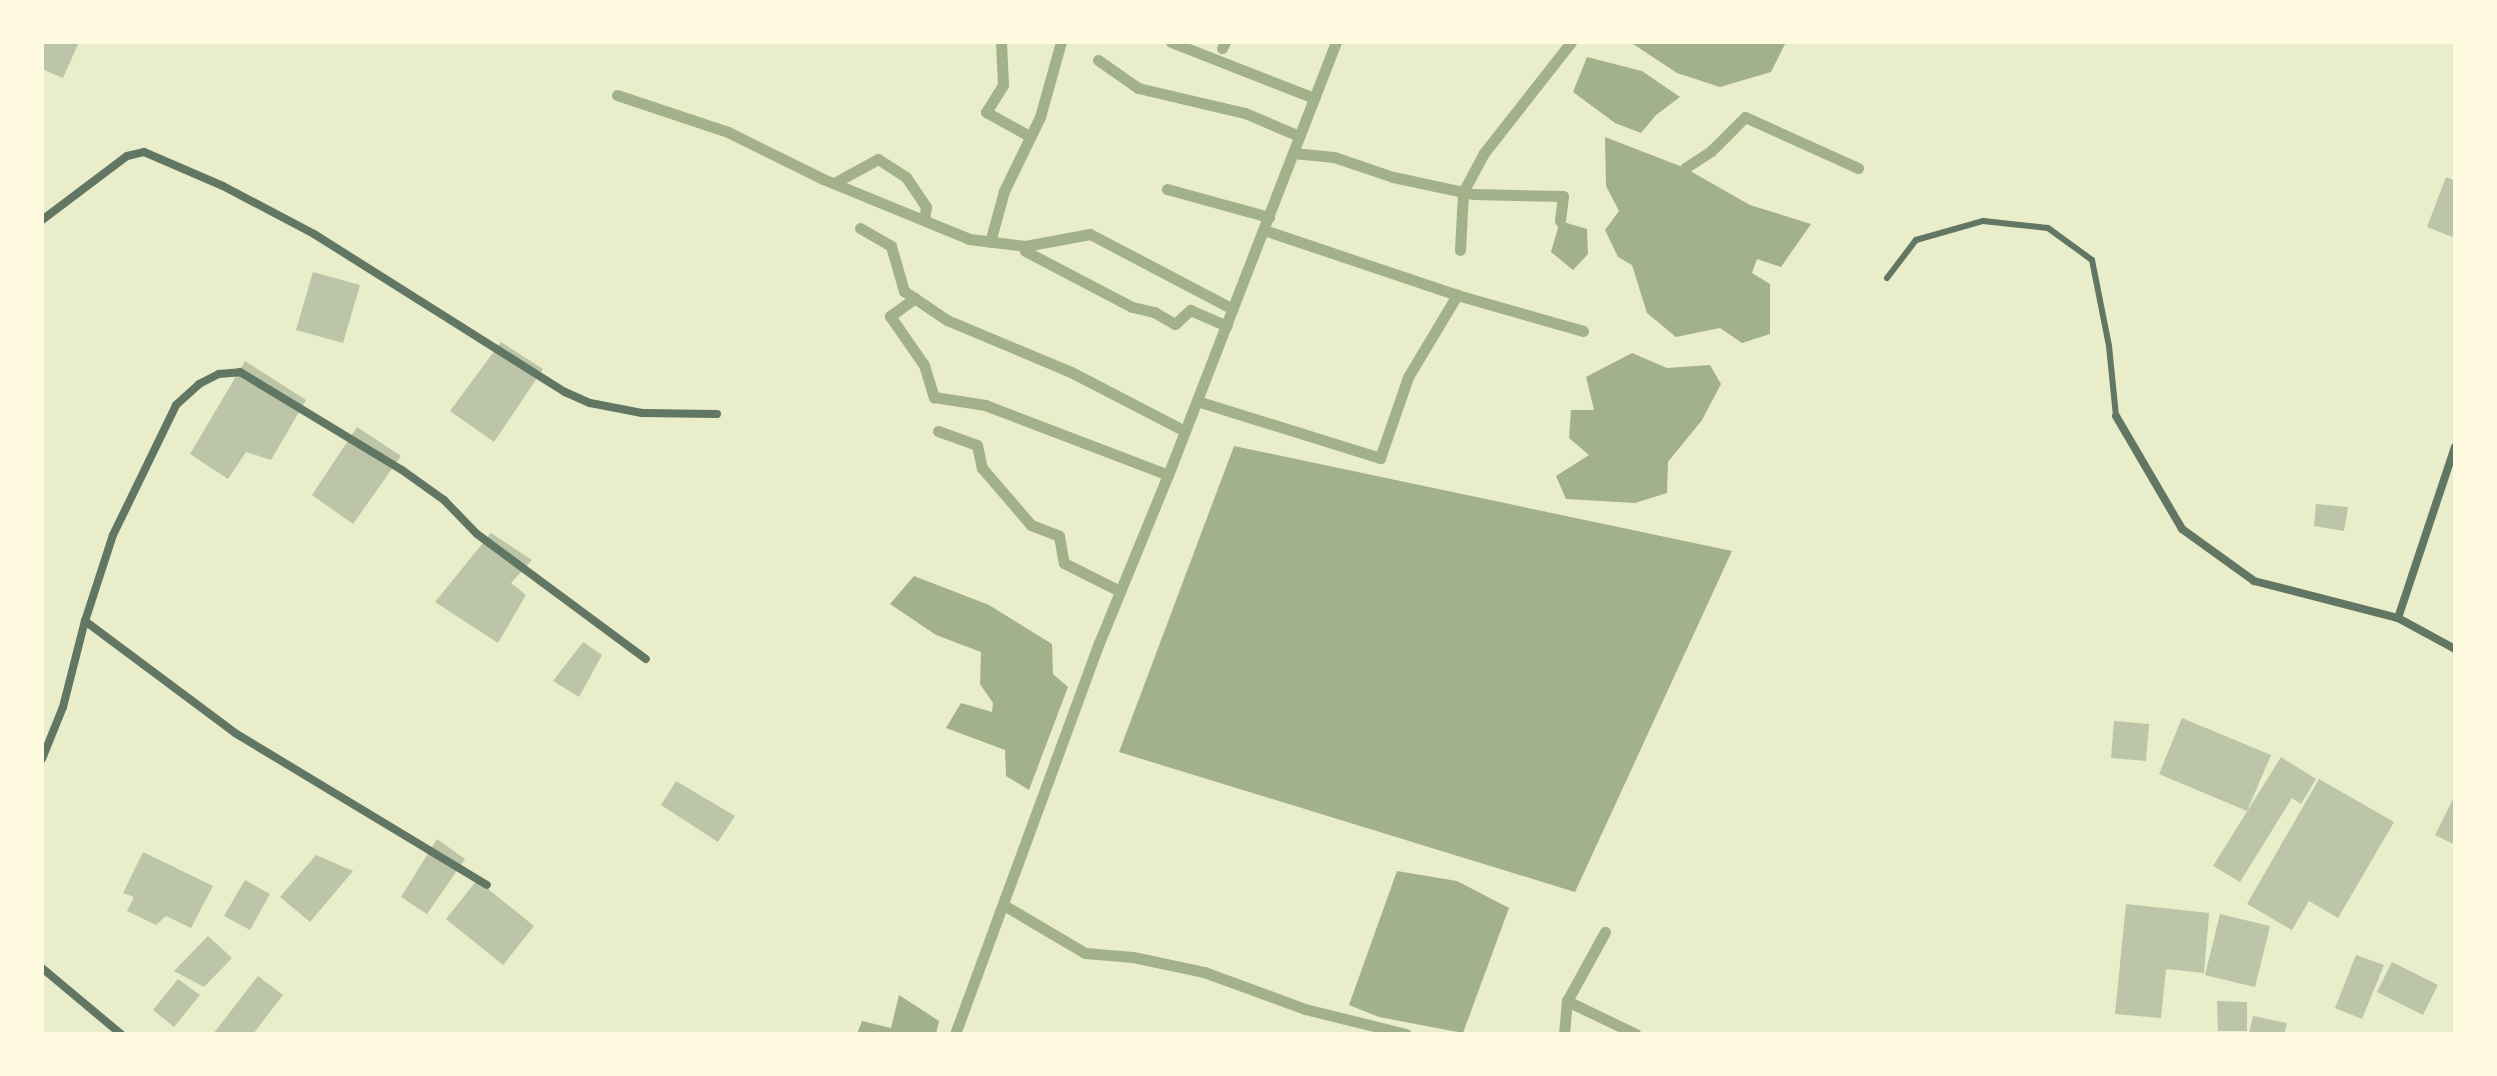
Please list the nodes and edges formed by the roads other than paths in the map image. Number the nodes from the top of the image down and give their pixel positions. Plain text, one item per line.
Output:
1 (42, 220) edge
2 (1887, 278) dead end
3 (717, 414) dead end
4 (2116, 416) joint
5 (2455, 447) edge
6 (2398, 618) junction
7 (85, 621) junction
8 (2455, 649) edge
9 (646, 659) dead end
10 (42, 759) edge
11 (487, 885) dead end
12 (42, 968) edge
13 (121, 1034) edge

1 - 3 street
2 - 4 lane
4 - 6 street
5 - 6 street
6 - 8 street
7 - 9 street
7 - 10 street
7 - 11 street
12 - 13 street

